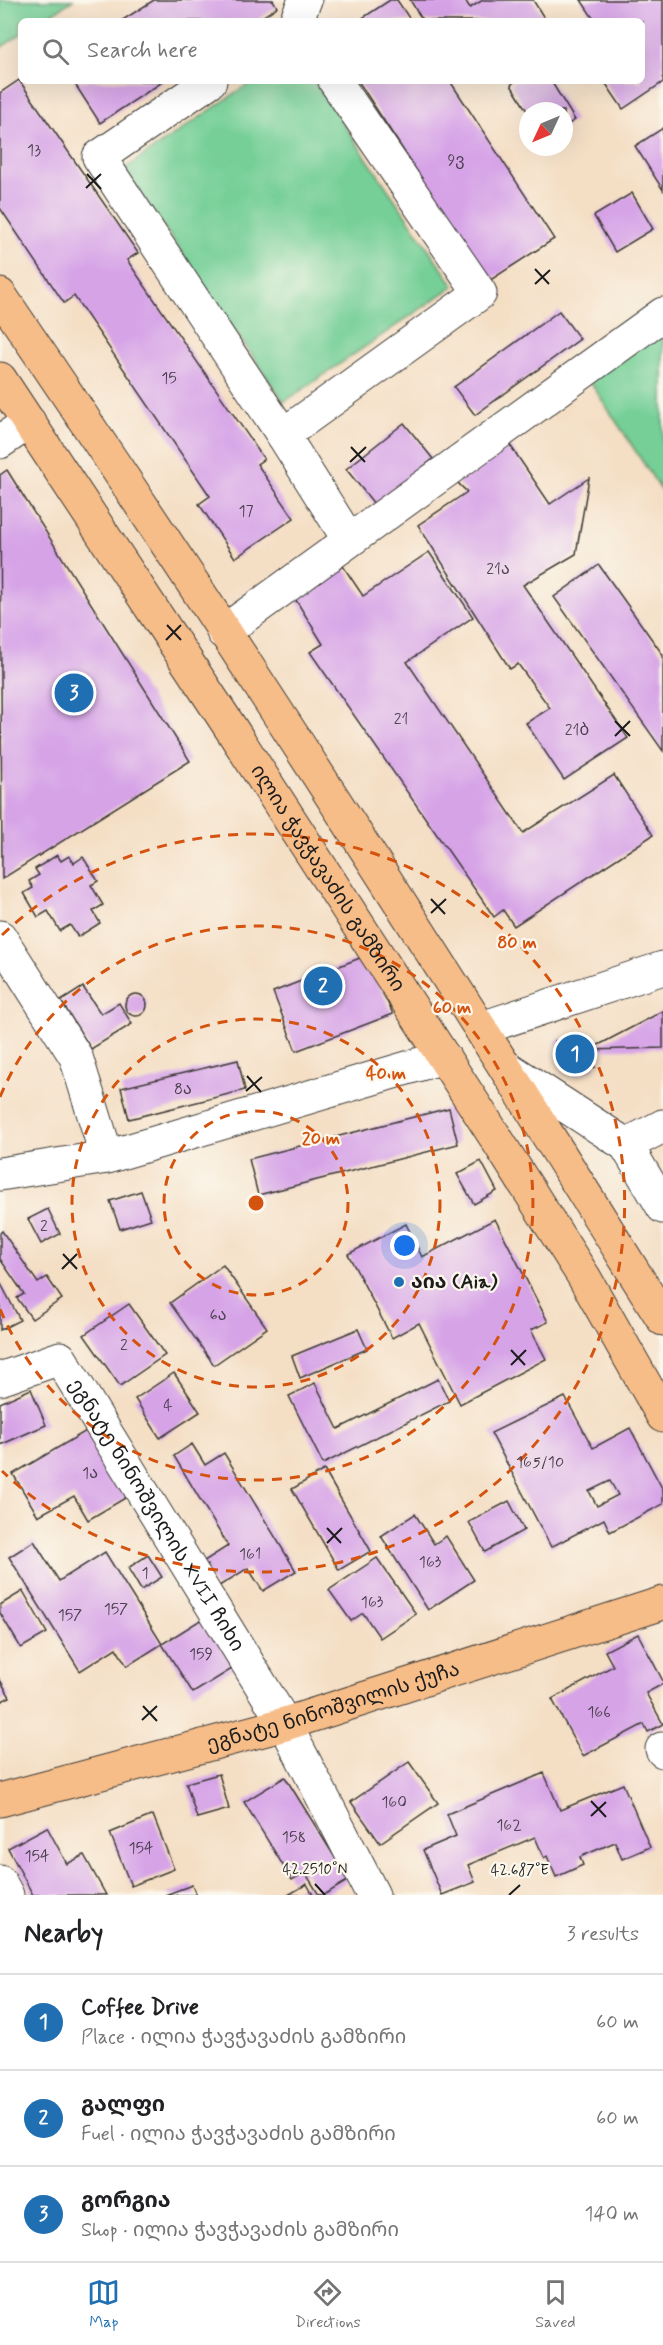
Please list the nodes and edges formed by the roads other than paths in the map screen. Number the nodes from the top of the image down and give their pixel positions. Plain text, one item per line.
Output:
1 (305, 0) edge
2 (297, 18) edge
3 (206, 84) edge
4 (337, 84) edge
5 (0, 295) edge
6 (663, 314) edge
7 (0, 379) edge
8 (29, 422) junction
9 (283, 435) junction
10 (0, 442) edge
11 (350, 540) junction
12 (223, 632) junction
13 (0, 937) edge
14 (663, 968) edge
15 (482, 1028) junction
16 (444, 1057) junction
17 (506, 1067) junction
18 (663, 1126) edge
19 (626, 1145) junction
20 (107, 1157) junction
21 (0, 1174) edge
22 (663, 1207) edge
23 (663, 1319) edge
24 (0, 1379) edge
25 (663, 1416) edge
26 (663, 1604) edge
27 (285, 1724) junction
28 (0, 1800) edge
29 (0, 1882) edge
30 (7, 1895) edge
31 (373, 1895) edge

1 - 2 street
3 - 9 street
4 - 9 street
5 - 12 main road
6 - 11 street
7 - 8 main road, ილია ჭავჭავაძის გამზირი
8 - 10 street
8 - 16 main road, ილია ჭავჭავაძის გამზირი
9 - 11 street
11 - 12 street
12 - 15 main road
13 - 20 street
14 - 15 street
15 - 17 main road
16 - 20 street
16 - 25 main road, ილია ჭავჭავაძის გამზირი
17 - 19 street
17 - 23 main road
18 - 19 street
19 - 22 street
20 - 21 street
24 - 27 street, ეგნატე ნინოშვილის XVII ჩიხი
26 - 27 main road, ეგნატე ნინოშვილის ქუჩა
27 - 28 main road, ეგნატე ნინოშვილის ქუჩა
27 - 31 street
29 - 30 street

